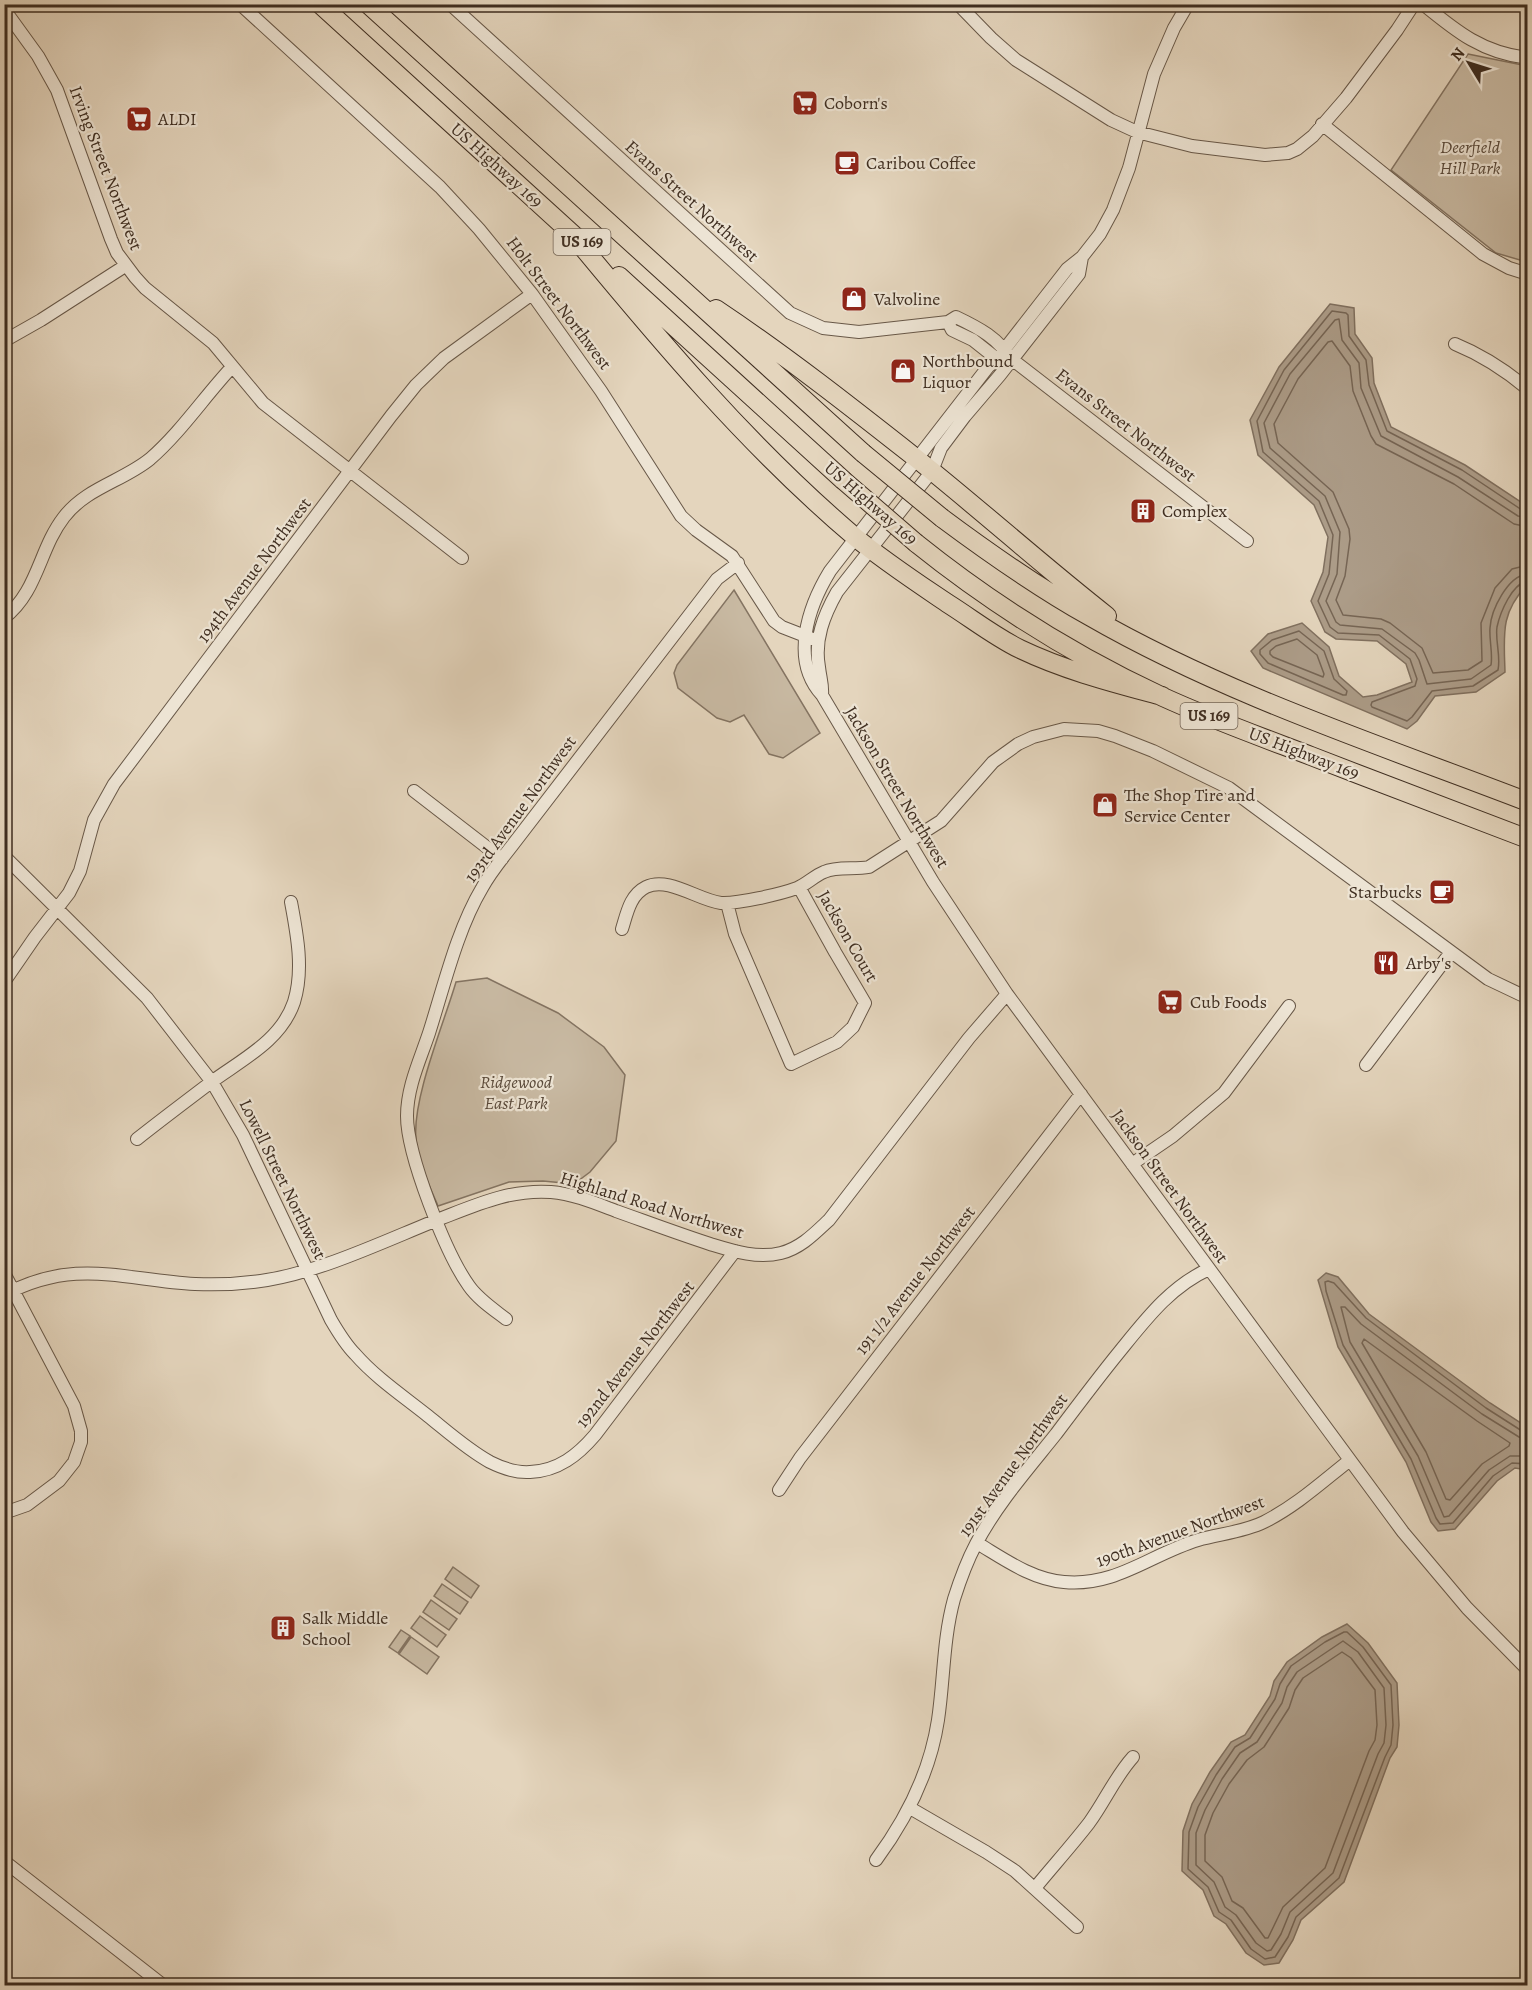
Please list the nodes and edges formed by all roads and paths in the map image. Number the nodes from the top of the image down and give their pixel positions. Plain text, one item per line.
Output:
1 (240, 4) edge
2 (321, 4) edge
3 (368, 4) edge
4 (450, 4) edge
5 (958, 4) edge
6 (1188, 4) edge
7 (1414, 4) edge
8 (1423, 4) edge
9 (4, 9) edge
10 (1527, 58) edge
11 (1322, 124) junction
12 (1137, 132) junction
13 (570, 232) junction
14 (1082, 257) junction
15 (125, 266) junction
16 (1527, 274) edge
17 (666, 276) junction
18 (532, 294) junction
19 (948, 322) junction
20 (4, 341) edge
21 (1455, 344) dead end
22 (1006, 349) junction
23 (997, 359) junction
24 (1011, 361) junction
25 (232, 367) junction
26 (1527, 389) edge
27 (925, 466) junction
28 (350, 471) junction
29 (856, 538) junction
30 (1247, 541) dead end
31 (871, 549) junction
32 (462, 558) dead end
33 (738, 563) junction
34 (4, 618) edge
35 (805, 636) junction
36 (818, 641) junction
37 (1181, 664) junction
38 (822, 695) junction
39 (1162, 696) junction
40 (414, 790) dead end
41 (1527, 802) edge
42 (914, 838) junction
43 (1527, 839) edge
44 (4, 856) edge
45 (502, 859) junction
46 (799, 887) junction
47 (291, 902) dead end
48 (727, 903) junction
49 (58, 908) junction
50 (622, 929) dead end
51 (1452, 952) junction
52 (4, 982) edge
53 (1007, 994) junction
54 (1527, 998) edge
55 (1288, 1006) dead end
56 (1366, 1065) dead end
57 (212, 1082) junction
58 (1081, 1094) junction
59 (137, 1139) dead end
60 (1132, 1164) junction
61 (437, 1220) junction
62 (735, 1251) junction
63 (307, 1269) junction
64 (1209, 1269) junction
65 (4, 1273) edge
66 (9, 1293) edge
67 (506, 1319) dead end
68 (1350, 1460) junction
69 (552, 1468) joint
70 (779, 1490) dead end
71 (4, 1513) edge
72 (976, 1543) junction
73 (1527, 1670) edge
74 (1133, 1757) dead end
75 (910, 1808) junction
76 (4, 1860) edge
77 (876, 1860) dead end
78 (1035, 1888) junction
79 (1077, 1927) dead end
80 (164, 1986) edge

1 - 18 street, Holt Street Northwest
2 - 13 highway, US Highway 169 / US 169
3 - 17 highway, US Highway 169 / US 169
4 - 19 street, Evans Street Northwest
5 - 12 street
6 - 12 street
7 - 11 street
8 - 10 street
9 - 15 street, Irving Street Northwest
11 - 12 street
11 - 16 street
12 - 14 street
13 - 29 highway
13 - 39 highway, US Highway 169 / US 169, bridge
14 - 22 street
14 - 24 street
15 - 20 street
15 - 25 street, Irving Street Northwest
17 - 27 highway
17 - 37 highway, US Highway 169 / US 169, bridge
18 - 28 street, 194th Avenue Northwest
18 - 33 street, Holt Street Northwest
19 - 22 street, Evans Street Northwest
19 - 23 street
21 - 26 street
22 - 23 street
22 - 24 street
23 - 24 street, Evans Street Northwest
23 - 27 street
24 - 27 street
24 - 30 street, Evans Street Northwest
25 - 28 street, Irving Street Northwest
25 - 34 street
27 - 29 street, Jackson Street Northwest
27 - 31 street, Jackson Street Northwest
27 - 37 highway
28 - 32 street, Irving Street Northwest
28 - 49 street, 194th Avenue Northwest
29 - 31 highway
29 - 35 street, Jackson Street Northwest
31 - 36 street, Jackson Street Northwest
31 - 39 highway
33 - 35 street, Holt Street Northwest
33 - 45 street, 193rd Avenue Northwest
35 - 36 street, Holt Street Northwest
35 - 38 street, Jackson Street Northwest
36 - 38 street, Jackson Street Northwest
37 - 41 highway, US Highway 169 / US 169
38 - 42 street, Jackson Street Northwest
39 - 43 highway, US Highway 169 / US 169
40 - 45 street
42 - 46 street
42 - 51 street
42 - 53 street, Jackson Street Northwest
44 - 49 street, Lowell Street Northwest
45 - 61 street, 193rd Avenue Northwest
46 - 48 street
46 - 48 street, Jackson Court
47 - 57 street
48 - 50 street
49 - 52 street, 194th Avenue Northwest
49 - 57 street, Lowell Street Northwest
51 - 54 street
51 - 56 street
53 - 58 street, Jackson Street Northwest
53 - 62 street, Highland Road Northwest
55 - 60 street
57 - 59 street
57 - 63 street, Lowell Street Northwest
58 - 60 street, Jackson Street Northwest
58 - 70 street, 191 1/2 Avenue Northwest
60 - 64 street, Jackson Street Northwest
61 - 62 street, Highland Road Northwest
61 - 63 street, Highland Road Northwest
61 - 67 street, 193rd Avenue Northwest
62 - 69 street, 192nd Avenue Northwest
63 - 66 street, Highland Road Northwest
63 - 69 street, Lowell Street Northwest
64 - 68 street, Jackson Street Northwest
64 - 72 street, 191st Avenue Northwest
65 - 66 street
66 - 71 street
68 - 72 street, 190th Avenue Northwest
68 - 73 street, Jackson Street Northwest
72 - 75 street, 191st Avenue Northwest
74 - 78 street
75 - 77 street, 191st Avenue Northwest
75 - 78 street
76 - 80 street
78 - 79 street

